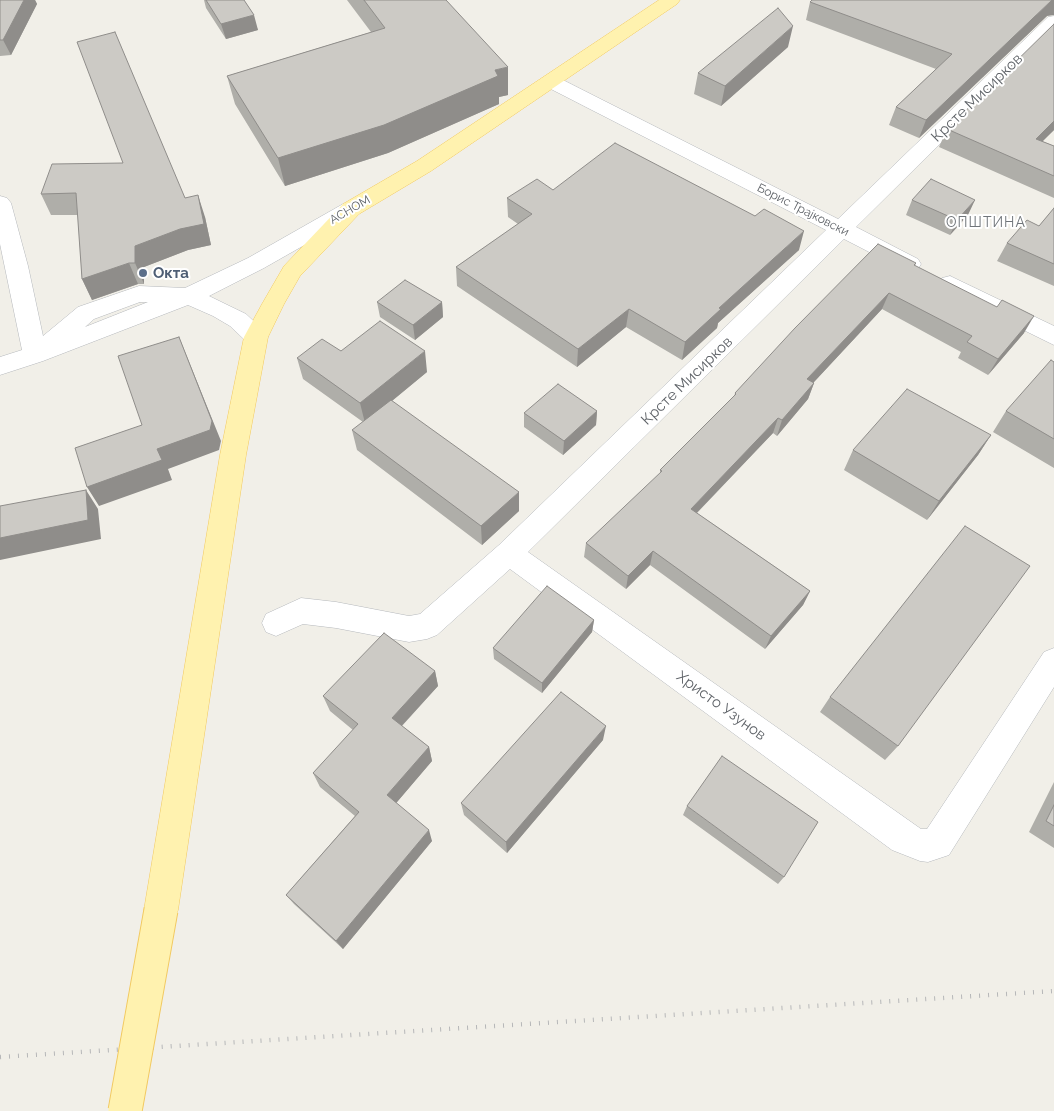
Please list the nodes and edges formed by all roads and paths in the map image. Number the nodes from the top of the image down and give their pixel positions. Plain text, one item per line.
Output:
1 (671, 0) edge
2 (1054, 22) edge
3 (552, 82) junction
4 (0, 203) edge
5 (351, 209) junction
6 (842, 230) junction
7 (188, 296) junction
8 (1054, 336) edge
9 (256, 337) junction
10 (35, 355) junction
11 (0, 366) edge
12 (509, 553) junction
13 (276, 623) dead end
14 (1054, 661) edge
15 (125, 1111) edge

1 - 3 main road, АСНОМ
2 - 6 street, Крсте Мисирков
3 - 5 main road, АСНОМ
3 - 6 street, Борис Трајковски
4 - 10 street
5 - 7 street, АСНОМ
5 - 9 main road
6 - 8 street, Борис Трајковски
6 - 12 street, Крсте Мисирков
7 - 9 street
7 - 10 street, АСНОМ
9 - 15 main road, bridge
10 - 11 street, АСНОМ
12 - 13 street, Крсте Мисирков
12 - 14 street, Христо Узунов

